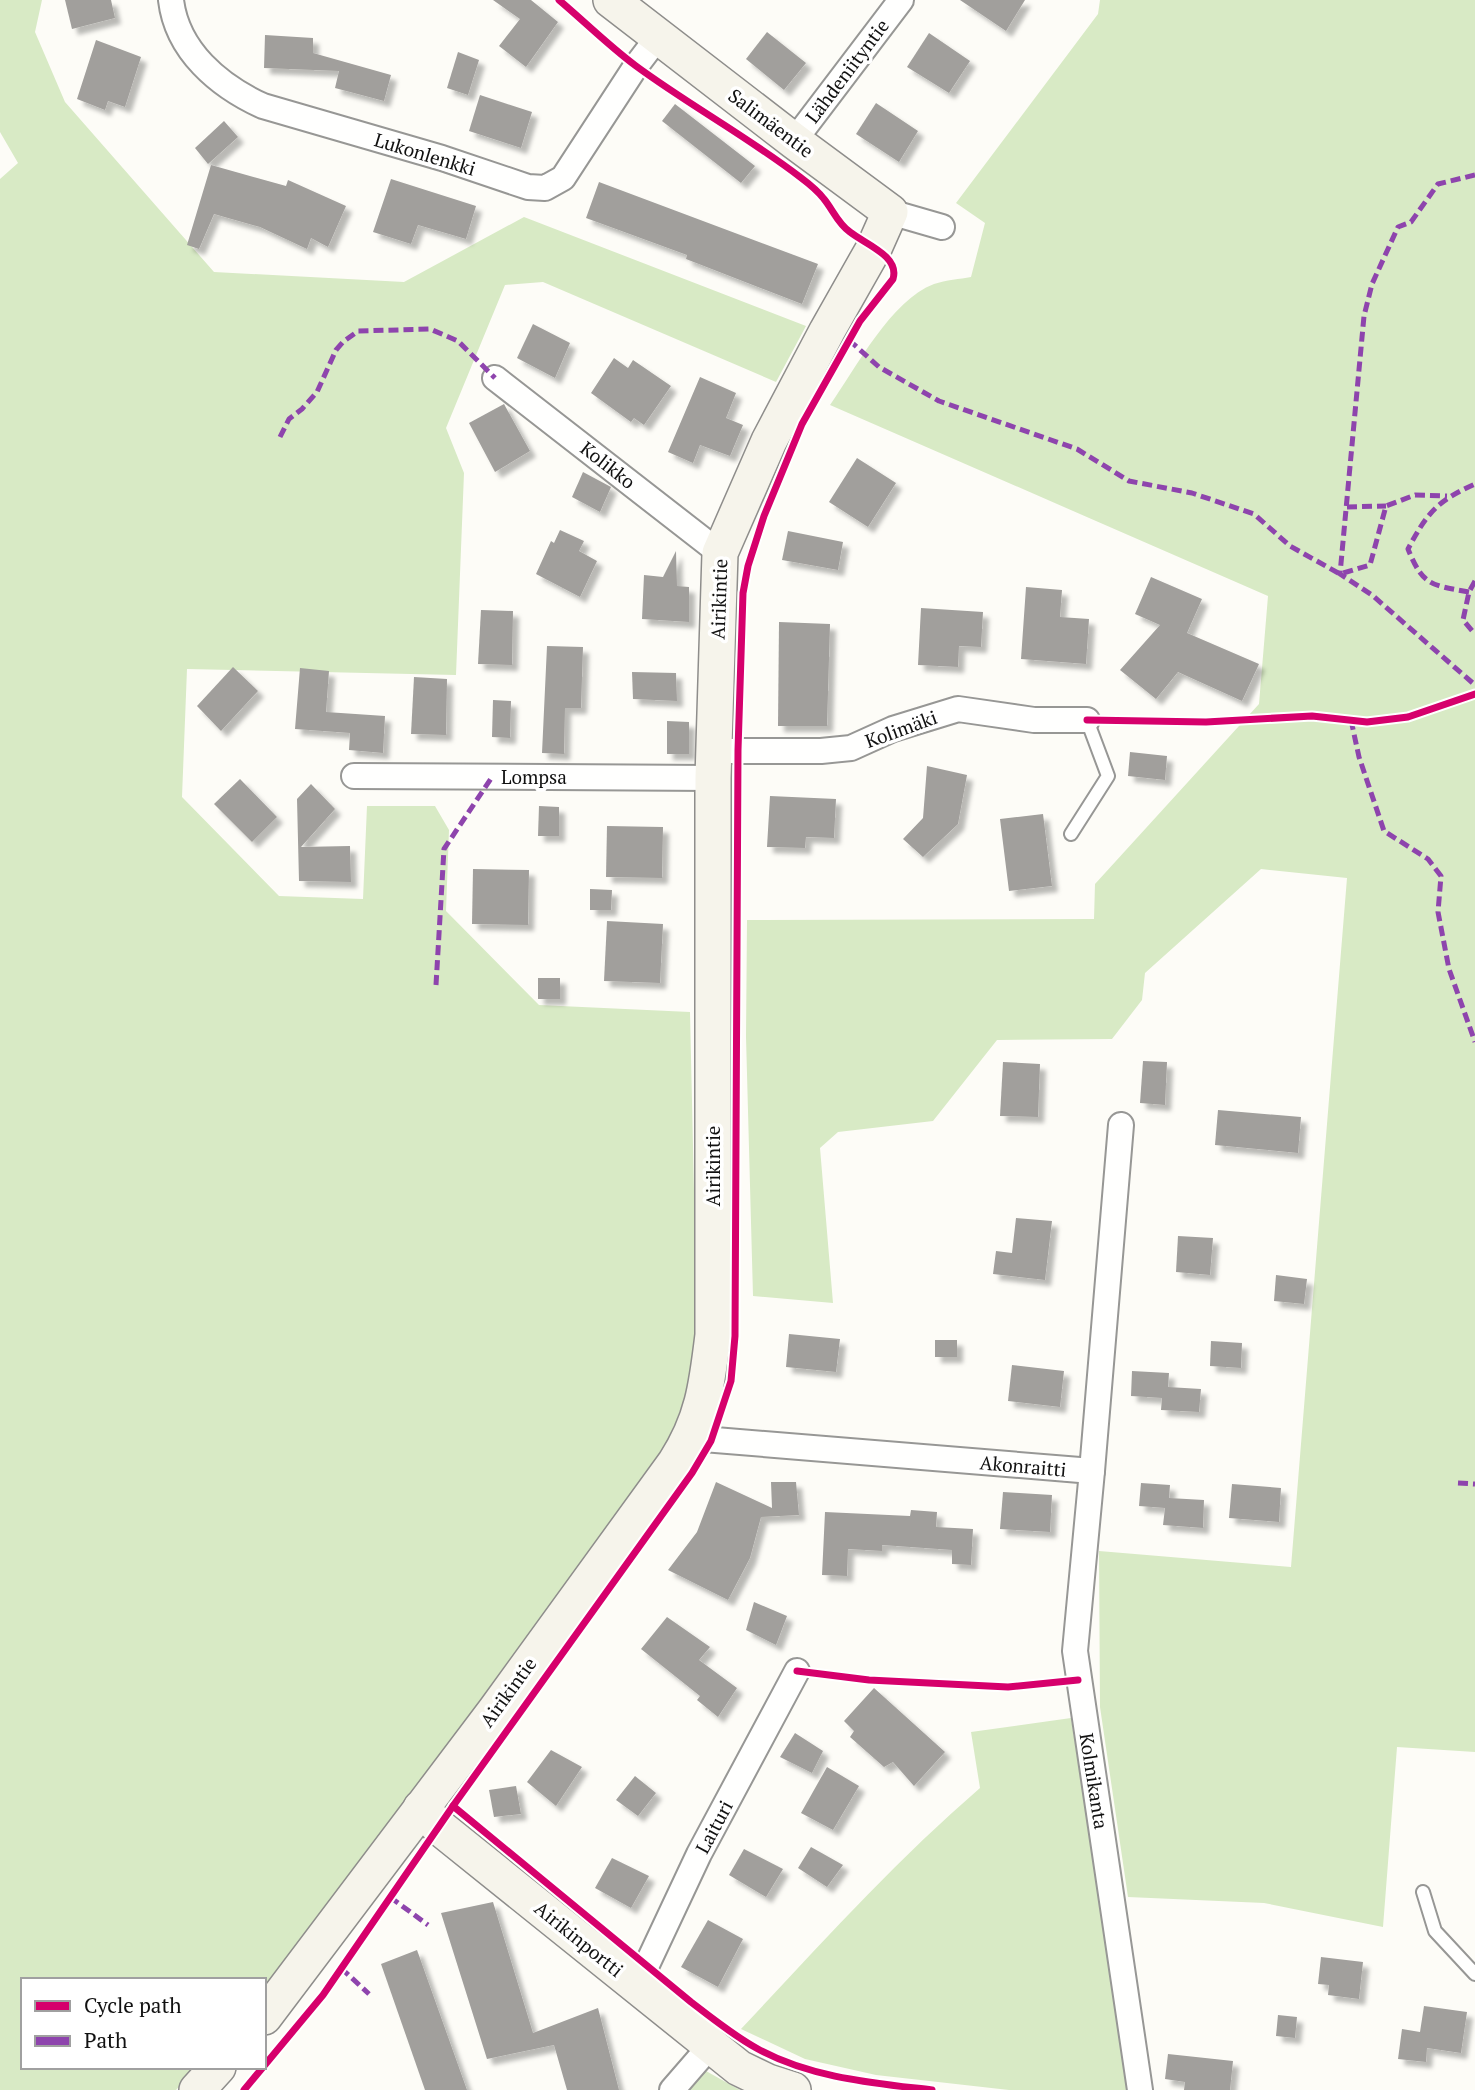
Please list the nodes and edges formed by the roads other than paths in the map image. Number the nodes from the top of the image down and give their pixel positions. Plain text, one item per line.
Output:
1 (170, 0) edge
2 (611, 0) edge
3 (901, 0) edge
4 (658, 37) junction
5 (794, 141) junction
6 (890, 212) junction
7 (942, 227) dead end
8 (495, 378) dead end
9 (720, 552) junction
10 (1087, 720) joint
11 (714, 764) junction
12 (354, 776) dead end
13 (1071, 834) dead end
14 (1121, 1125) dead end
15 (691, 1438) junction
16 (1092, 1471) junction
17 (797, 1671) dead end
18 (421, 1808) junction
19 (1423, 1892) dead end
20 (1475, 1974) edge
21 (637, 1986) junction
22 (266, 2014) edge
23 (711, 2045) junction
24 (216, 2069) edge
25 (197, 2090) edge
26 (672, 2090) edge
27 (793, 2090) edge
28 (1140, 2090) edge

1 - 4 street, Lukonlenkki
2 - 4 street, Salimäentie
3 - 5 street, Lähdeniityntie
4 - 5 street, Salimäentie
5 - 6 street, Salimäentie
6 - 7 street, Salimäentie
6 - 9 street, Airikintie
8 - 9 street, Kolikko
9 - 11 street, Airikintie
10 - 11 street, Kolimäki
10 - 13 lane
11 - 12 street, Lompsa
11 - 15 street, Airikintie
14 - 16 street, Akonraitti
15 - 16 street, Akonraitti
15 - 18 street, Airikintie
16 - 28 street, Kolmikanta
17 - 21 street, Laituri
18 - 21 street, Airikinportti
18 - 22 street, Airikintie
19 - 20 lane
21 - 23 street, Airikinportti
23 - 26 street
23 - 27 street, Airikinportti
24 - 25 street

